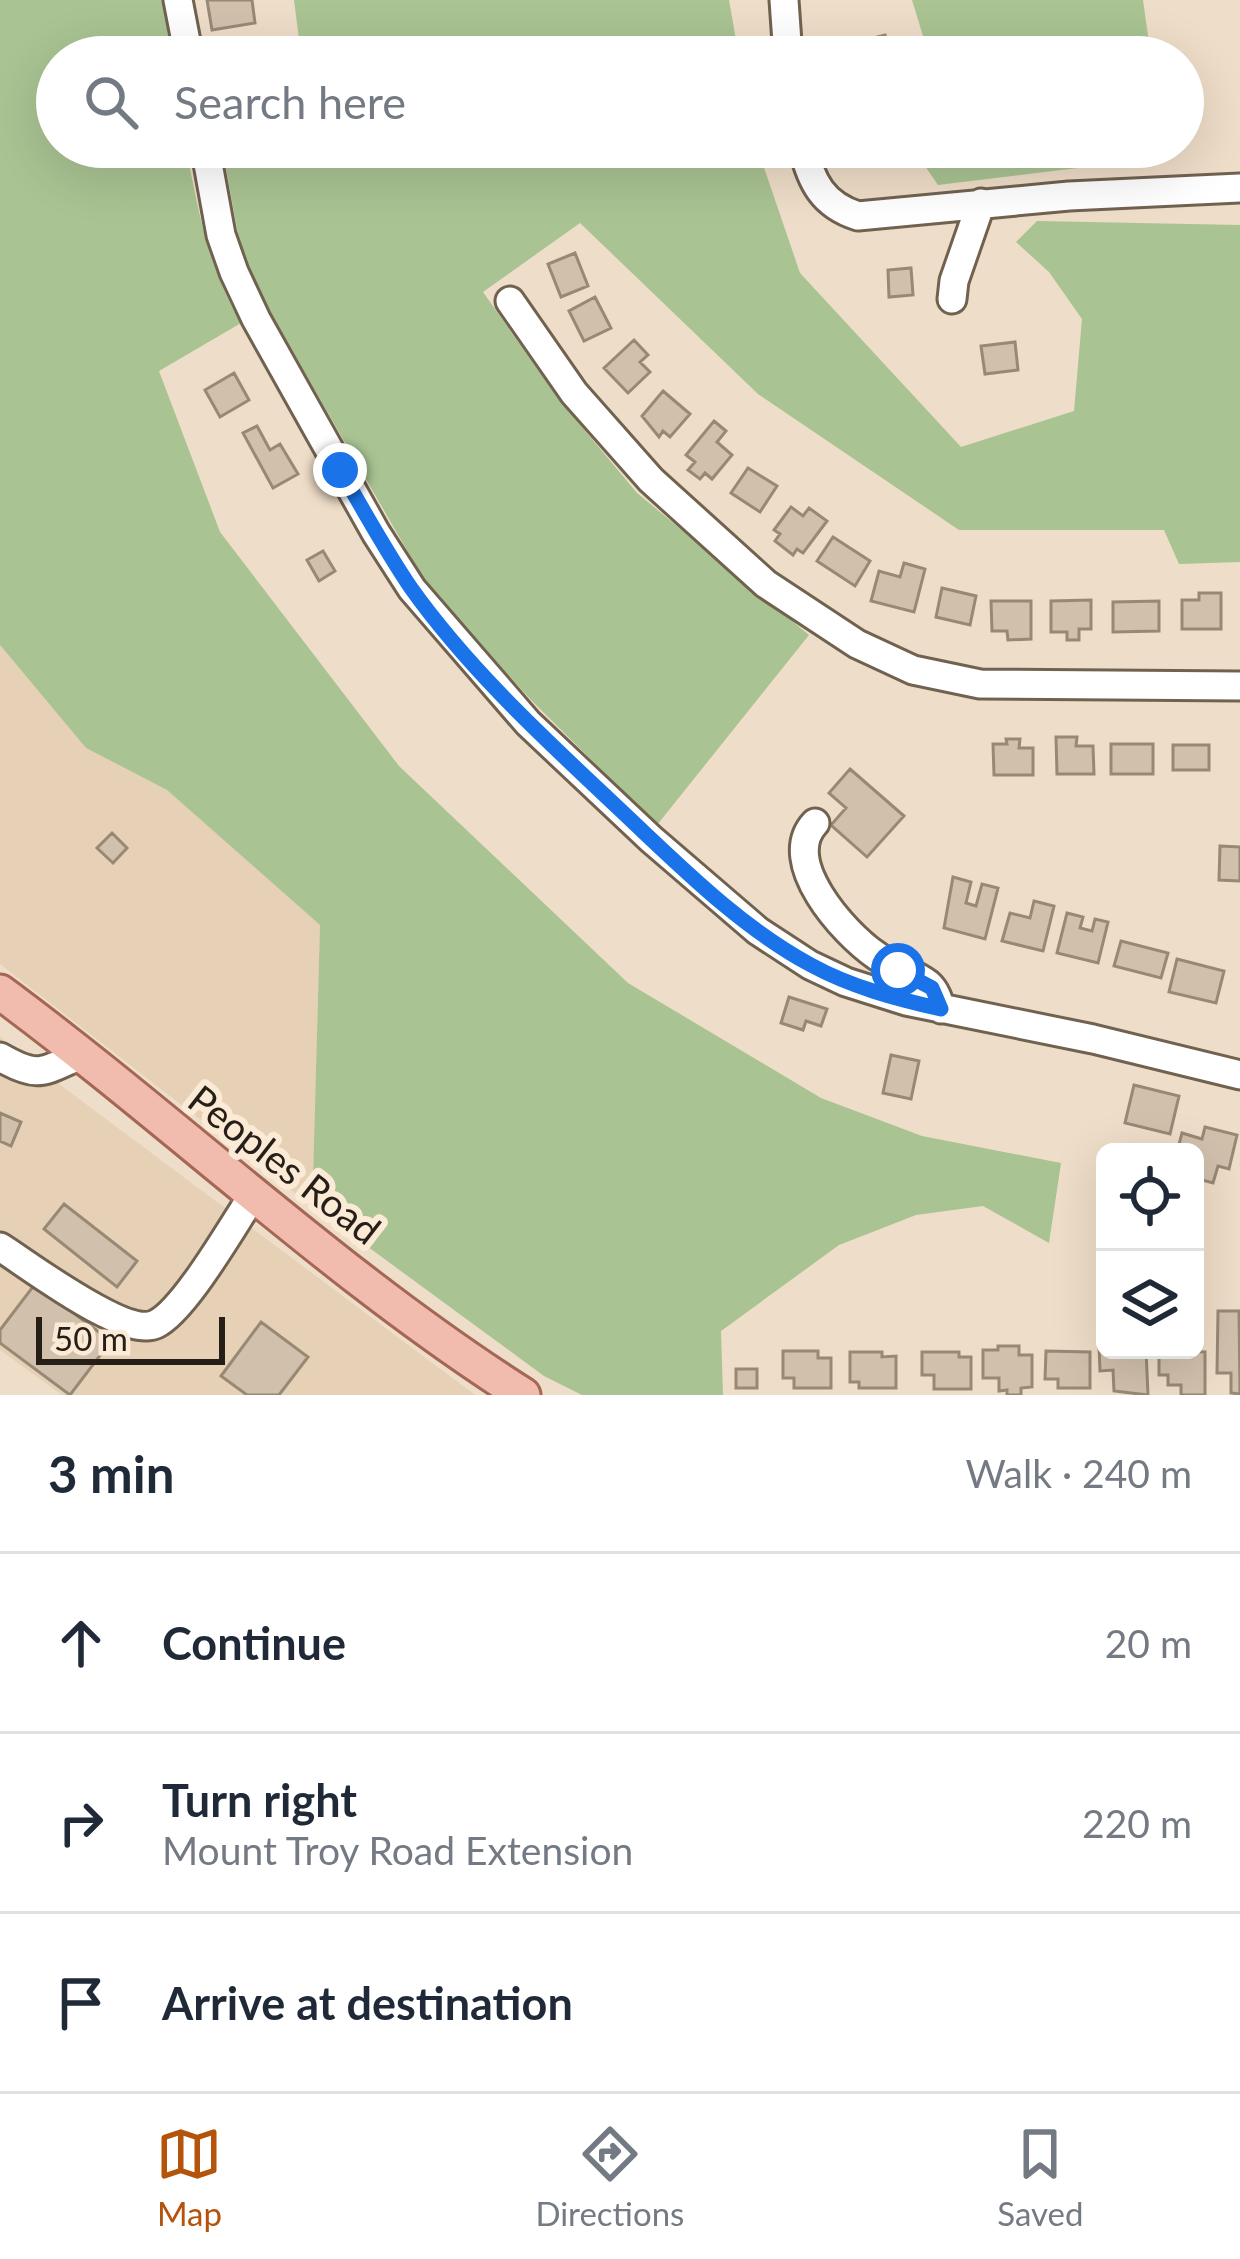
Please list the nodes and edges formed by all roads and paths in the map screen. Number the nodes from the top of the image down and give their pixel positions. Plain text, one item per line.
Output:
1 (178, 0) edge
2 (784, 0) edge
3 (185, 36) edge
4 (787, 36) edge
5 (209, 168) edge
6 (808, 168) edge
7 (1240, 188) edge
8 (981, 203) junction
9 (952, 298) dead end
10 (510, 301) dead end
11 (1240, 686) edge
12 (815, 823) dead end
13 (0, 992) edge
14 (941, 1009) junction
15 (83, 1054) junction
16 (0, 1057) edge
17 (1240, 1076) edge
18 (252, 1197) junction
19 (0, 1247) edge
20 (524, 1395) edge

1 - 3 street
2 - 4 street
5 - 14 street
6 - 8 street
7 - 8 street
8 - 9 street
10 - 11 street
12 - 14 street
13 - 15 main road, Peoples Road
14 - 17 street
15 - 16 street
15 - 18 main road, Peoples Road
18 - 19 street
18 - 20 main road, Peoples Road

